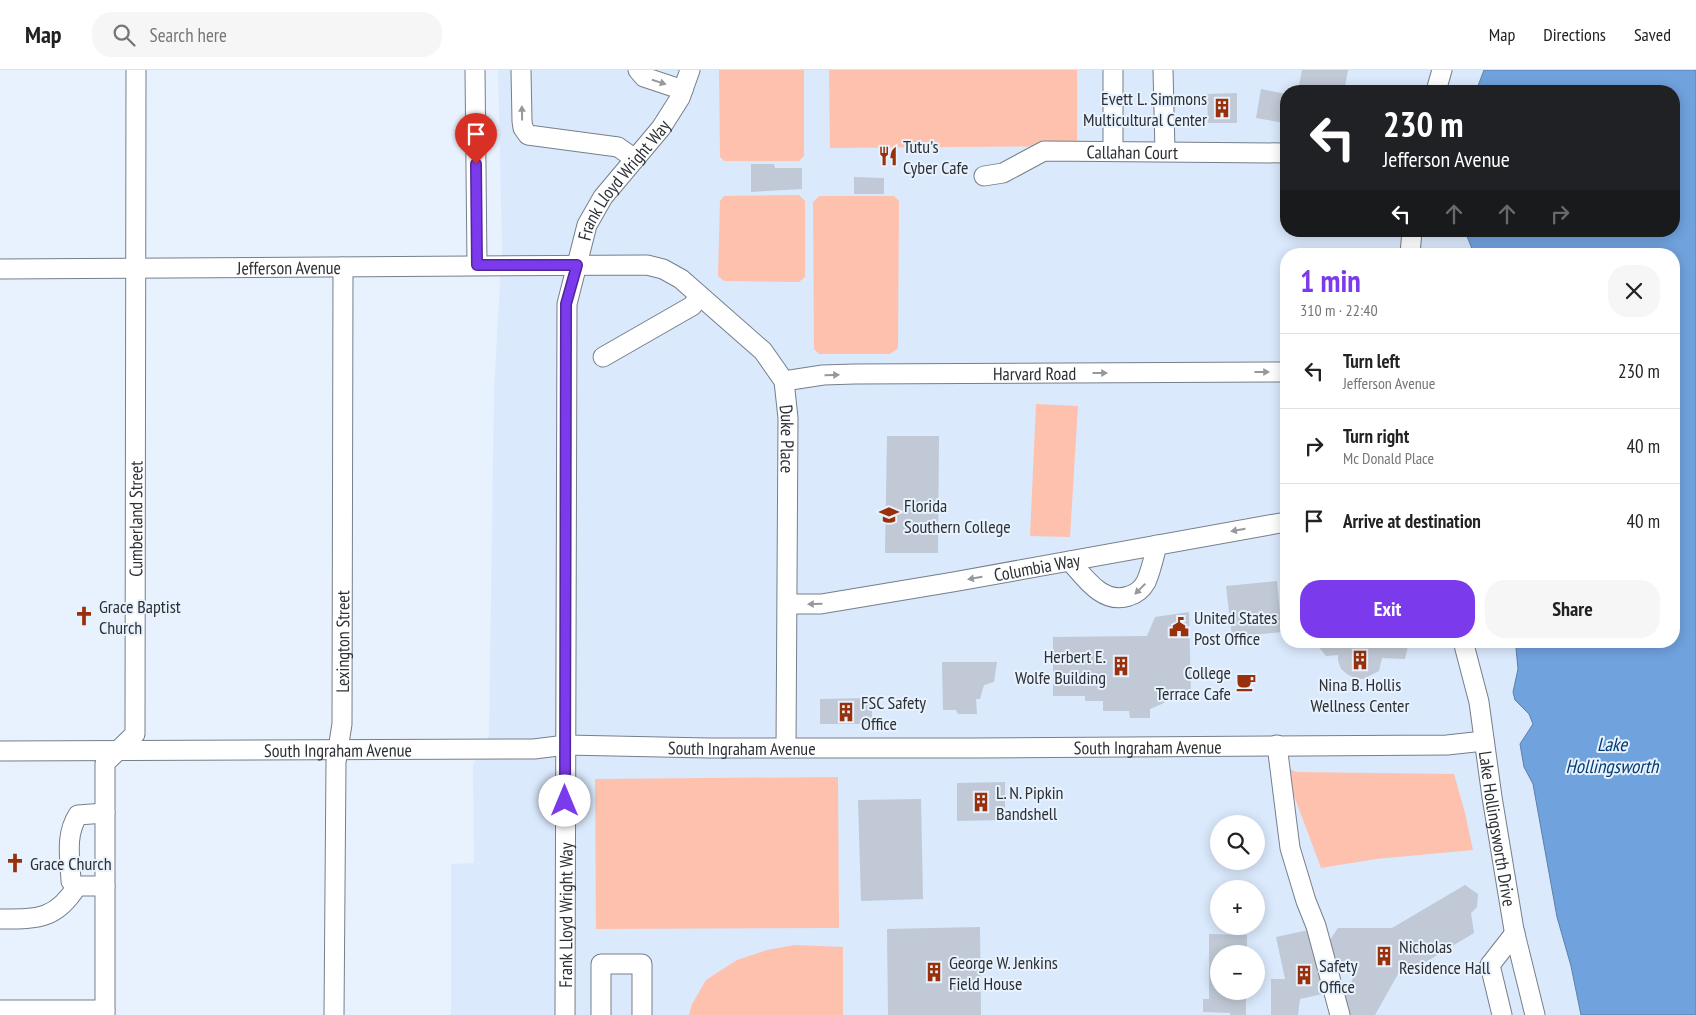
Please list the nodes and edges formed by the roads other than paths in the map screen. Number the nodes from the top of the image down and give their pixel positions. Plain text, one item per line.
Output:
1 (136, 70) edge
2 (475, 70) edge
3 (521, 70) edge
4 (638, 70) edge
5 (690, 70) edge
6 (1113, 70) edge
7 (1163, 70) edge
8 (1442, 70) edge
9 (1438, 85) edge
10 (683, 90) junction
11 (1114, 150) junction
12 (1165, 151) junction
13 (1280, 152) edge
14 (635, 159) junction
15 (984, 176) dead end
16 (477, 265) junction
17 (577, 265) junction
18 (343, 268) junction
19 (0, 269) edge
20 (136, 269) junction
21 (700, 296) junction
22 (603, 357) dead end
23 (1280, 372) edge
24 (784, 381) junction
25 (1280, 523) edge
26 (1157, 545) junction
27 (1070, 561) junction
28 (788, 604) junction
29 (1465, 648) edge
30 (1484, 741) junction
31 (566, 745) junction
32 (1278, 746) junction
33 (786, 748) junction
34 (339, 749) junction
35 (120, 750) junction
36 (0, 751) edge
37 (105, 813) junction
38 (77, 886) junction
39 (105, 886) junction
40 (0, 919) edge
41 (1515, 933) junction
42 (0, 1010) edge
43 (105, 1013) edge
44 (334, 1015) edge
45 (564, 1015) edge
46 (601, 1015) edge
47 (642, 1015) edge
48 (1340, 1015) edge
49 (1502, 1015) edge
50 (1535, 1015) edge

1 - 20 street, Cumberland Street
2 - 16 street
14 -> 3 street
4 -> 10 street
5 - 10 street, Frank Lloyd Wright Way
6 - 11 street
7 - 12 street
8 - 9 street
10 - 14 street, Frank Lloyd Wright Way
11 - 12 street, Callahan Court
11 - 15 street, Callahan Court
12 - 13 street, Callahan Court
14 - 17 street, Frank Lloyd Wright Way
16 - 17 street, Jefferson Avenue
16 - 18 street, Jefferson Avenue
17 - 21 street, Duke Place
17 - 31 street, Frank Lloyd Wright Way
18 - 20 street, Jefferson Avenue
18 - 34 street, Lexington Street
19 - 20 street, Jefferson Avenue
20 - 35 street, Cumberland Street
21 - 22 street
21 - 24 street, Duke Place
24 -> 23 street, Harvard Road
24 - 28 street, Duke Place
25 -> 26 street, Columbia Way
26 - 27 street, Columbia Way
26 -> 27 street
27 -> 28 street, Columbia Way
28 - 33 street, Duke Place
29 - 30 street, Lake Hollingsworth Drive
30 - 32 street, South Ingraham Avenue
30 - 41 street, Lake Hollingsworth Drive
31 - 33 street, South Ingraham Avenue
31 - 34 street, South Ingraham Avenue
31 - 45 street, Frank Lloyd Wright Way
32 - 33 street, South Ingraham Avenue
32 - 48 street
34 - 35 street, South Ingraham Avenue
34 - 44 street, Lexington Street
35 - 36 street, South Ingraham Avenue
35 - 37 street, Cumberland Street
37 - 38 street
37 - 39 street, Cumberland Street
38 - 39 street
38 - 40 street
39 - 43 street, Cumberland Street
41 - 49 street
41 - 50 street, Lake Hollingsworth Drive
42 - 43 street
46 - 47 street

